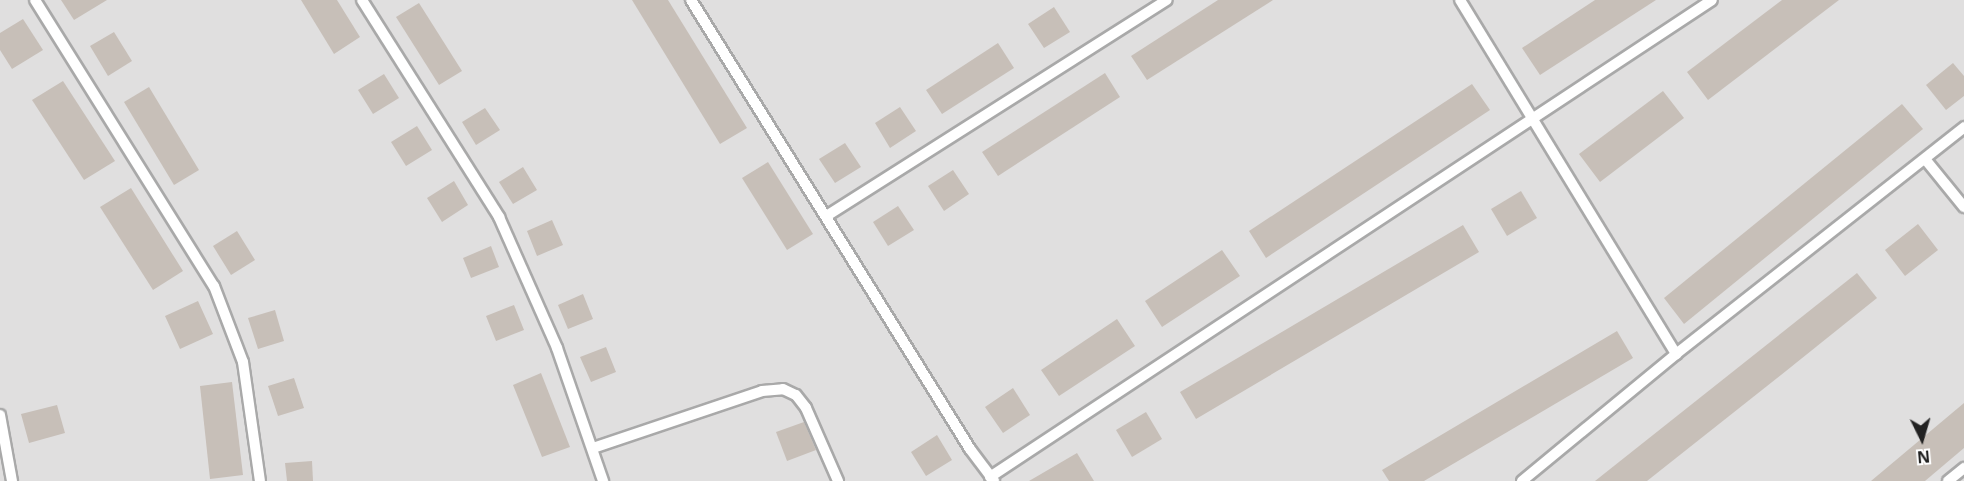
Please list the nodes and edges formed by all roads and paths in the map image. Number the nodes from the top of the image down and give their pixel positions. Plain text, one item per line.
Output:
1 (35, 0) edge
2 (362, 0) edge
3 (691, 0) edge
4 (1167, 0) edge
5 (1460, 0) edge
6 (1712, 0) edge
7 (1533, 120) junction
8 (1964, 128) edge
9 (1925, 159) junction
10 (1964, 207) edge
11 (828, 215) junction
12 (1676, 354) junction
13 (0, 414) edge
14 (593, 448) junction
15 (1964, 468) edge
16 (992, 479) edge
17 (12, 481) edge
18 (260, 481) edge
19 (603, 481) edge
20 (838, 481) edge
21 (1522, 481) edge
22 (1948, 481) edge

1 - 18 lane
2 - 14 lane
3 - 11 lane
4 - 11 lane
5 - 7 lane
6 - 7 lane
7 - 12 lane
7 - 16 lane
8 - 9 lane
9 - 10 lane
9 - 12 lane
11 - 16 lane
12 - 21 lane
13 - 17 lane
14 - 19 lane
14 - 20 lane
15 - 22 lane

